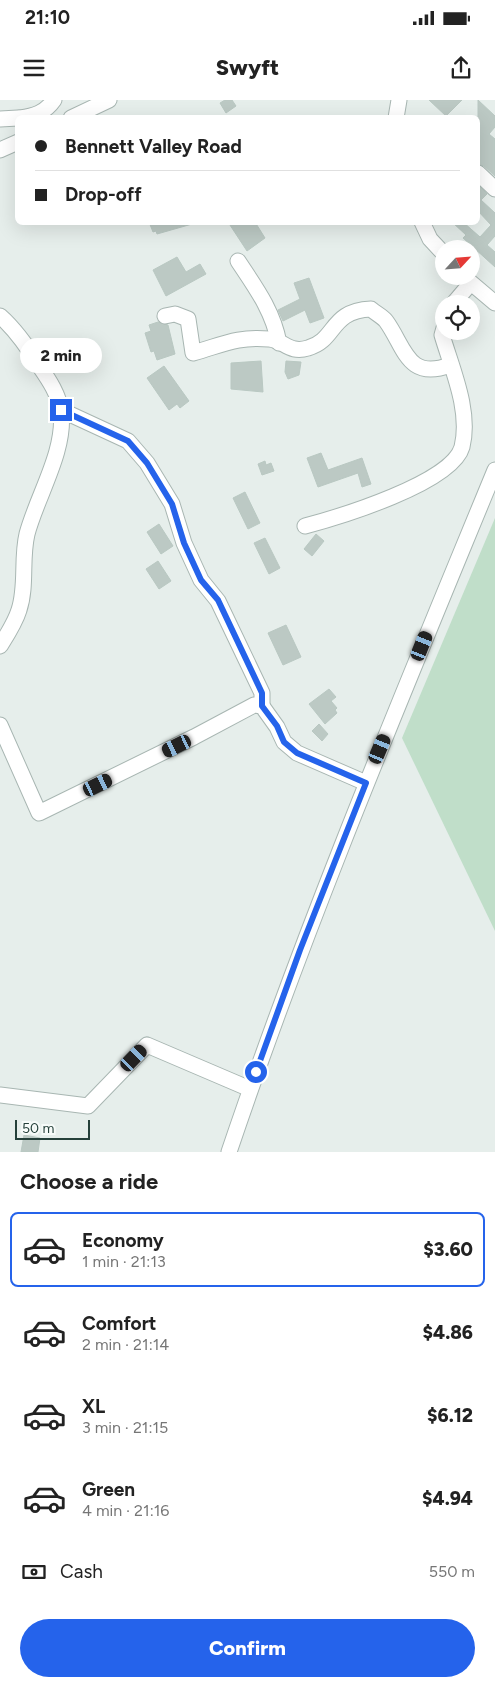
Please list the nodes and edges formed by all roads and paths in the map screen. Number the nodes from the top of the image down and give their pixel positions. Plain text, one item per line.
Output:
1 (54, 100) edge
2 (110, 100) edge
3 (399, 100) edge
4 (36, 115) edge
5 (78, 115) edge
6 (396, 115) edge
7 (0, 118) edge
8 (15, 118) edge
9 (15, 143) edge
10 (0, 150) edge
11 (480, 175) edge
12 (495, 189) edge
13 (423, 225) edge
14 (435, 244) edge
15 (238, 261) dead end
16 (473, 285) edge
17 (495, 303) edge
18 (0, 316) edge
19 (166, 316) dead end
20 (443, 340) edge
21 (279, 343) junction
22 (450, 365) junction
23 (61, 410) junction
24 (495, 470) edge
25 (305, 526) dead end
26 (0, 646) edge
27 (262, 706) junction
28 (0, 725) edge
29 (366, 783) junction
30 (250, 1089) junction
31 (0, 1095) edge
32 (229, 1152) edge

1 - 4 street
2 - 5 street
3 - 6 street
7 - 8 street
9 - 10 street
11 - 12 street
13 - 14 street
15 - 21 street
16 - 17 street
18 - 23 street
19 - 21 street
20 - 22 street
21 - 22 street
22 - 25 street
23 - 26 street
23 - 27 street
24 - 29 street
27 - 28 street
27 - 29 street
29 - 30 street
30 - 31 street
30 - 32 street

